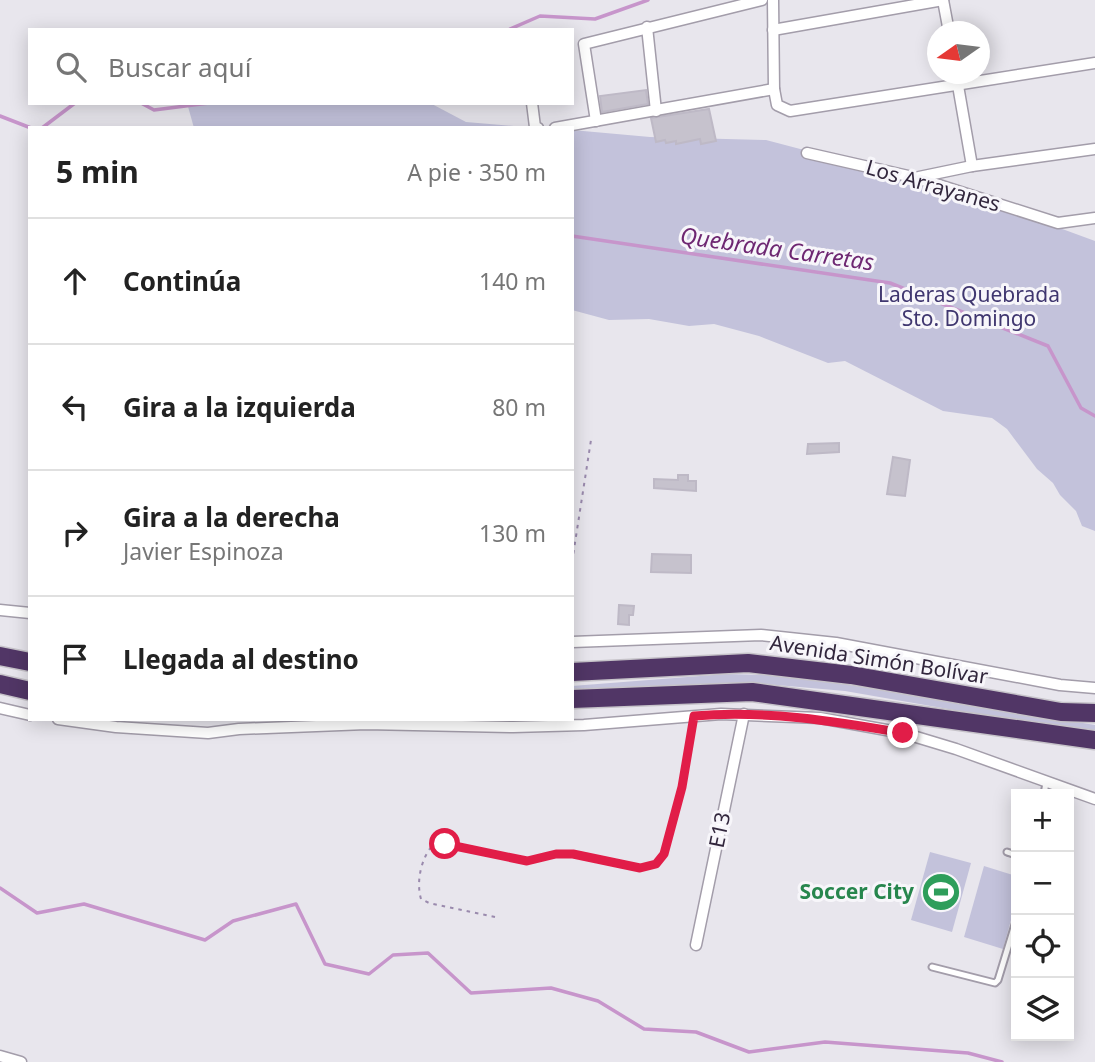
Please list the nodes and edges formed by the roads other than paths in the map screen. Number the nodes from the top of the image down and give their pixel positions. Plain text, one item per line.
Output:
1 (762, 0) edge
2 (773, 0) edge
3 (943, 0) edge
4 (947, 21) edge
5 (646, 27) junction
6 (772, 30) junction
7 (1095, 63) edge
8 (958, 86) junction
9 (774, 89) junction
10 (532, 105) edge
11 (656, 111) junction
12 (596, 121) junction
13 (536, 126) edge
14 (567, 126) edge
15 (1095, 149) edge
16 (807, 153) dead end
17 (972, 166) junction
18 (917, 178) junction
19 (1095, 218) edge
20 (0, 610) edge
21 (28, 613) edge
22 (574, 642) edge
23 (0, 656) edge
24 (28, 662) edge
25 (574, 672) edge
26 (0, 684) edge
27 (1095, 688) edge
28 (28, 691) edge
29 (574, 699) edge
30 (0, 708) edge
31 (1095, 713) edge
32 (744, 714) junction
33 (28, 715) edge
34 (72, 721) edge
35 (1095, 740) edge
36 (1046, 783) junction
37 (1045, 789) edge
38 (1095, 799) edge
39 (1007, 852) dead end
40 (1011, 853) edge
41 (1011, 937) edge
42 (696, 945) dead end
43 (932, 967) dead end
44 (0, 1056) edge
45 (21, 1062) edge

1 - 5 street
2 - 6 street
3 - 4 street
3 - 6 street
5 - 11 street
5 - 12 street
6 - 9 street
7 - 8 street
8 - 9 street
8 - 17 street
9 - 11 street
10 - 13 street
11 - 12 street
12 - 14 street
15 - 17 street
16 - 18 street, Los Arrayanes
17 - 18 street
18 - 19 street, Los Arrayanes
20 - 21 street
22 - 27 street
23 - 24 highway
25 - 31 highway, Avenida Simón Bolívar
26 - 28 highway
29 - 35 highway
30 - 33 street
32 - 34 street
32 - 36 street
32 - 42 street, E13
36 - 37 lane
36 - 38 street
39 - 40 lane
41 - 43 lane
44 - 45 street

